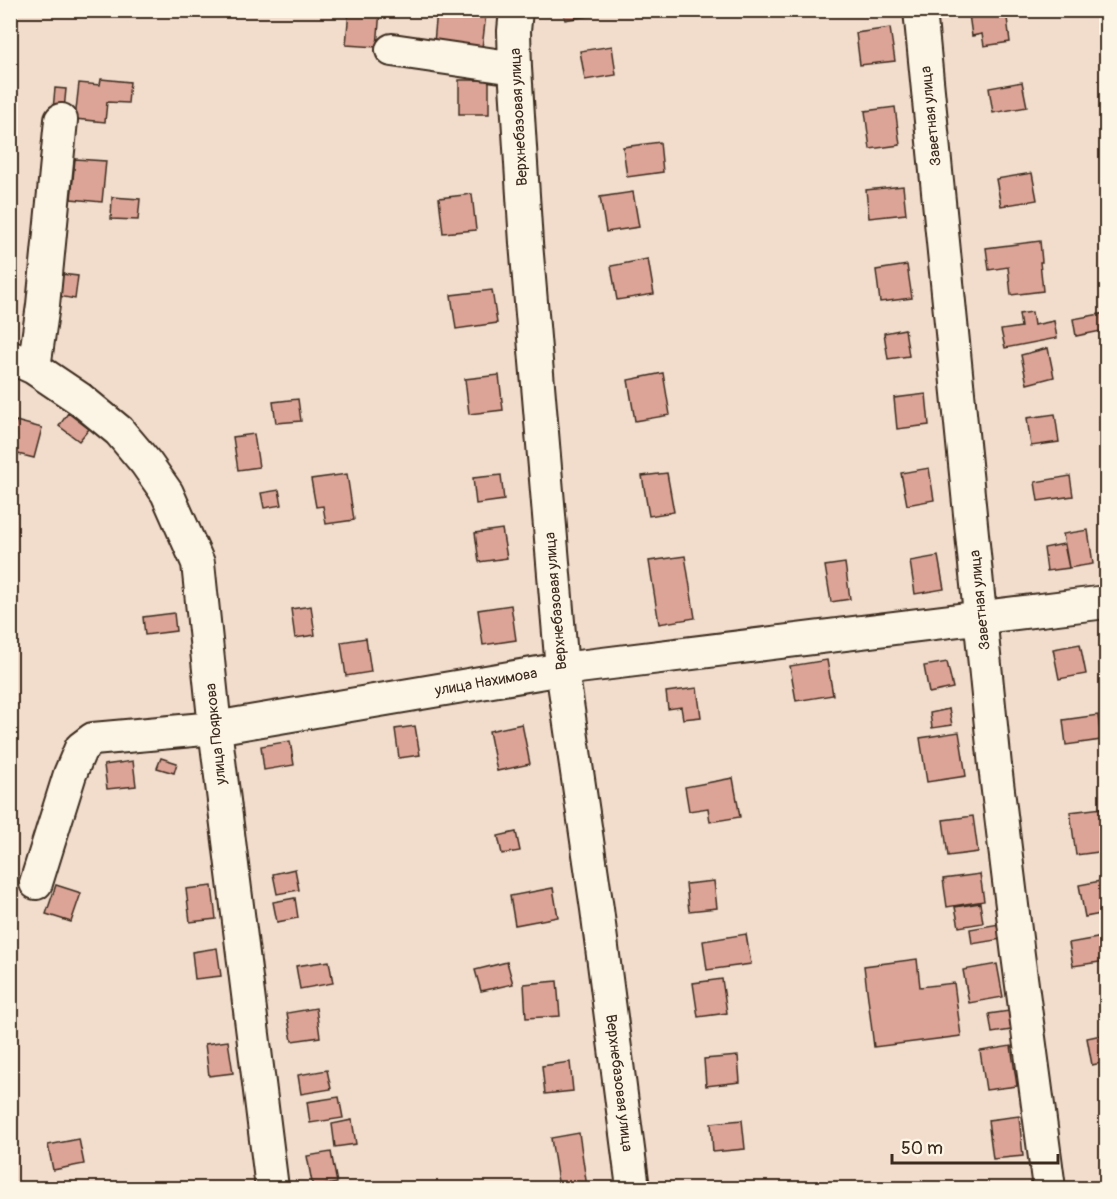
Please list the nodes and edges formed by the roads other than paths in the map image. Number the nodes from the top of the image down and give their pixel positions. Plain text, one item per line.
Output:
1 (516, 10) edge
2 (920, 10) edge
3 (392, 50) dead end
4 (515, 68) junction
5 (61, 120) dead end
6 (22, 363) edge
7 (1107, 602) edge
8 (982, 616) junction
9 (562, 669) junction
10 (215, 728) junction
11 (36, 883) dead end
12 (272, 1188) edge
13 (633, 1188) edge
14 (1049, 1188) edge

1 - 4 street, Верхнебазовая улица
2 - 8 street, Заветная улица
3 - 4 street
4 - 9 street, Верхнебазовая улица
5 - 6 street
6 - 10 street, улица Пояркова
7 - 8 street, улица Нахимова
8 - 9 street, улица Нахимова
8 - 14 street, Заветная улица
9 - 10 street, улица Нахимова
9 - 13 street, Верхнебазовая улица
10 - 11 street, улица Нахимова
10 - 12 street, улица Пояркова

